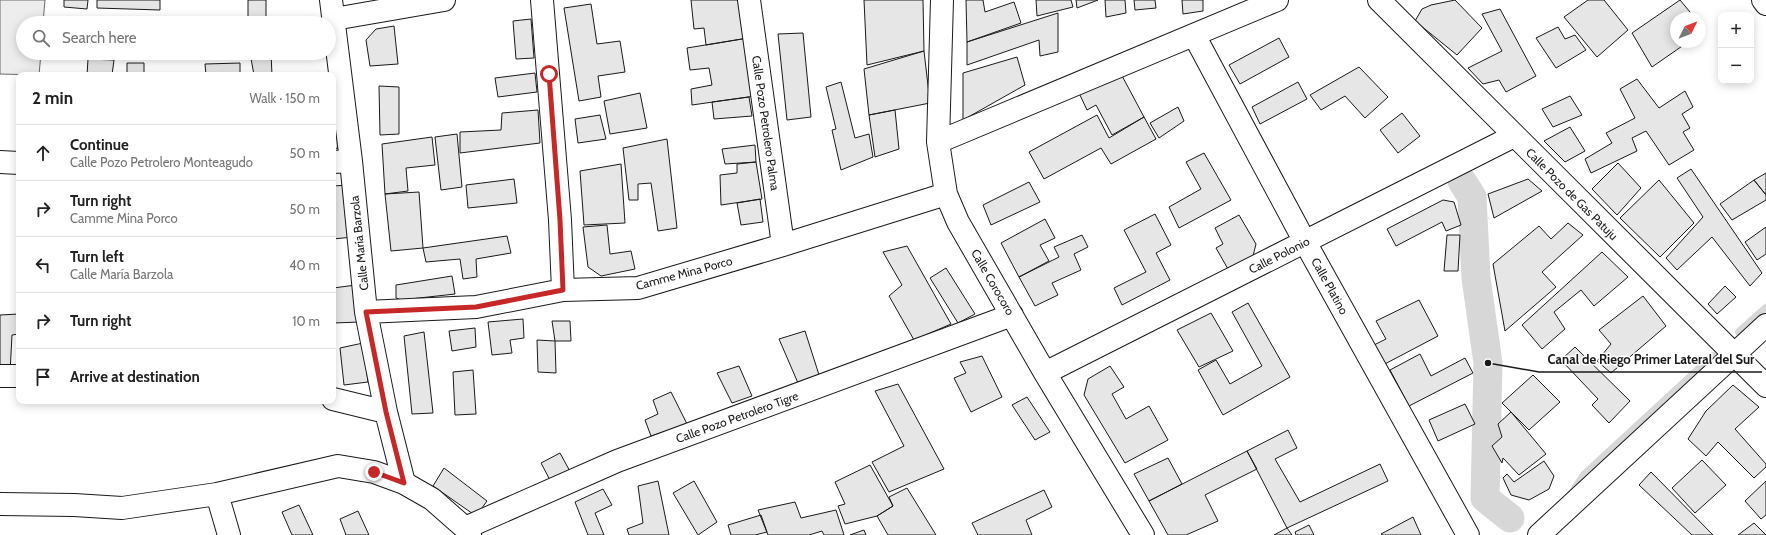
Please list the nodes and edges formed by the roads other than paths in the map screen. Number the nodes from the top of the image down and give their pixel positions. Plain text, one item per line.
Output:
1 (444, 0) edge
2 (542, 0) edge
3 (749, 0) edge
4 (942, 0) edge
5 (1277, 0) edge
6 (1379, 0) edge
7 (1763, 0) edge
8 (1766, 4) edge
9 (333, 10) edge
10 (1194, 35) junction
11 (336, 60) edge
12 (1514, 136) junction
13 (938, 142) junction
14 (0, 162) edge
15 (342, 162) edge
16 (16, 163) edge
17 (946, 194) junction
18 (1305, 242) junction
19 (783, 245) junction
20 (563, 290) junction
21 (366, 312) junction
22 (1012, 314) junction
23 (1766, 325) edge
24 (1734, 355) junction
25 (1045, 373) junction
26 (0, 376) edge
27 (16, 376) edge
28 (1766, 386) edge
29 (336, 400) edge
30 (386, 412) junction
31 (404, 483) junction
32 (217, 494) junction
33 (0, 504) edge
34 (467, 531) edge
35 (1137, 534) edge
36 (1547, 534) edge
37 (230, 535) edge
38 (1468, 535) edge

1 - 9 street
2 - 20 street
3 - 19 street, Calle Pozo Petrolero Palma
4 - 13 street, Calle Corocoro
5 - 10 street
6 - 12 street, Calle Pozo de Gas Patuju
7 - 8 street
10 - 13 street
10 - 18 street, Calle Platino
11 - 15 street, Calle María Barzola
12 - 18 street, Calle Polonio
12 - 24 street, Calle Pozo de Gas Patuju
13 - 17 street, Calle Corocoro
14 - 16 street
15 - 21 street, Calle María Barzola
17 - 19 street, Camme Mina Porco
17 - 22 street, Calle Corocoro
18 - 25 street, Calle Polonio
18 - 38 street, Calle Platino
19 - 20 street, Camme Mina Porco
20 - 21 street, Camme Mina Porco
21 - 30 street, Calle María Barzola
22 - 25 street, Calle Corocoro
22 - 34 street, Calle Pozo Petrolero Tigre
23 - 24 street
24 - 28 street, Calle Pozo de Gas Patuju
24 - 36 street
25 - 35 street, Calle Corocoro
26 - 27 street
29 - 30 street
30 - 31 street, Calle María Barzola
31 - 32 street
31 - 34 street
32 - 33 street
32 - 37 street

